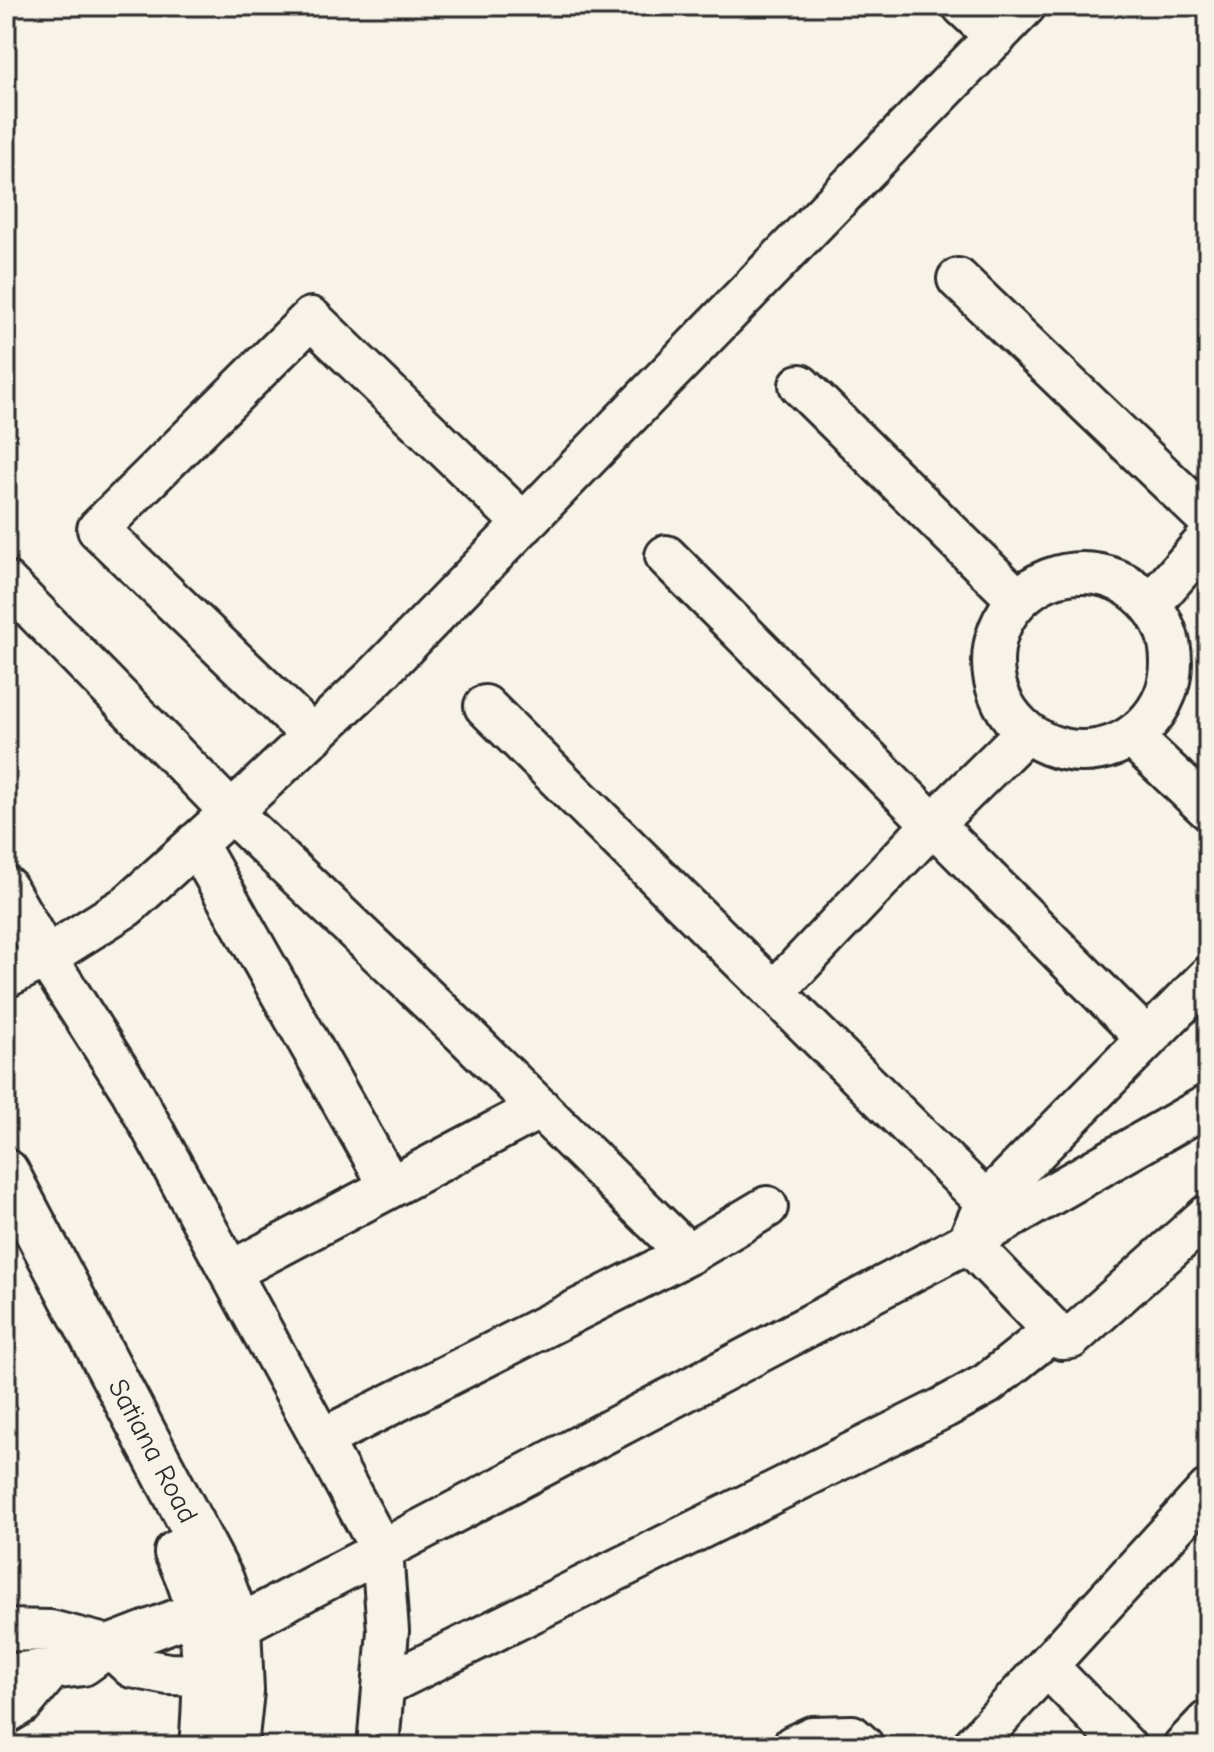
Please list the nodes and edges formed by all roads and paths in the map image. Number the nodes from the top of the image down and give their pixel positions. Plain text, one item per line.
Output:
1 (963, 6) edge
2 (1025, 6) edge
3 (996, 37) junction
4 (958, 279) dead end
5 (800, 385) dead end
6 (1208, 519) edge
7 (524, 524) junction
8 (1208, 538) edge
9 (666, 556) dead end
10 (6, 582) edge
11 (1016, 598) junction
12 (1152, 603) junction
13 (485, 706) dead end
14 (1025, 733) junction
15 (313, 736) junction
16 (1132, 737) junction
17 (1208, 809) edge
18 (231, 812) junction
19 (933, 824) junction
20 (196, 843) junction
21 (6, 887) edge
22 (46, 957) junction
23 (6, 977) edge
24 (1208, 977) edge
25 (774, 992) junction
26 (1147, 1039) junction
27 (1208, 1105) edge
28 (540, 1108) junction
29 (6, 1172) edge
30 (390, 1186) junction
31 (986, 1202) junction
32 (767, 1207) dead end
33 (1208, 1215) edge
34 (6, 1234) edge
35 (968, 1242) junction
36 (688, 1254) junction
37 (230, 1272) junction
38 (1052, 1332) junction
39 (322, 1439) junction
40 (1208, 1490) edge
41 (382, 1551) junction
42 (219, 1619) junction
43 (6, 1630) edge
44 (109, 1646) junction
45 (1047, 1666) junction
46 (204, 1675) junction
47 (385, 1685) junction
48 (7, 1686) edge
49 (1208, 1721) edge
50 (202, 1746) edge
51 (235, 1746) edge
52 (378, 1746) edge
53 (793, 1746) edge
54 (863, 1746) edge
55 (973, 1746) edge
56 (1125, 1746) edge
57 (1184, 1746) edge

1 - 3 street
2 - 3 street
3 - 7 street
4 - 6 street
5 - 11 street
7 - 15 street
7 - 15 street
8 - 12 street
9 - 19 street
10 - 18 street
11 - 12 street
11 - 14 street
12 - 16 street
13 - 25 street
14 - 16 street
14 - 19 street
15 - 18 street
16 - 17 street
18 - 20 street
18 - 28 street
19 - 25 street
19 - 26 street
20 - 22 street
20 - 30 street
21 - 22 street
22 - 23 street
22 - 37 street
24 - 26 street
25 - 31 street
26 - 31 street
27 - 35 street
28 - 30 street
28 - 36 street
29 - 42 main road, Satiana Road
30 - 37 street
31 - 35 street
32 - 36 street
33 - 38 street
34 - 42 main road, Satiana Road
35 - 38 street
35 - 41 street
36 - 39 street
37 - 39 street
38 - 47 street
39 - 41 street
40 - 45 street
41 - 42 street
41 - 47 street
42 - 44 street
42 - 46 main road, Satiana Road
42 - 51 main road, Satiana Road
43 - 44 street
44 - 46 street
44 - 48 street
45 - 55 street
45 - 56 street
46 - 50 main road, Satiana Road
47 - 52 street
49 - 57 street
53 - 54 street

